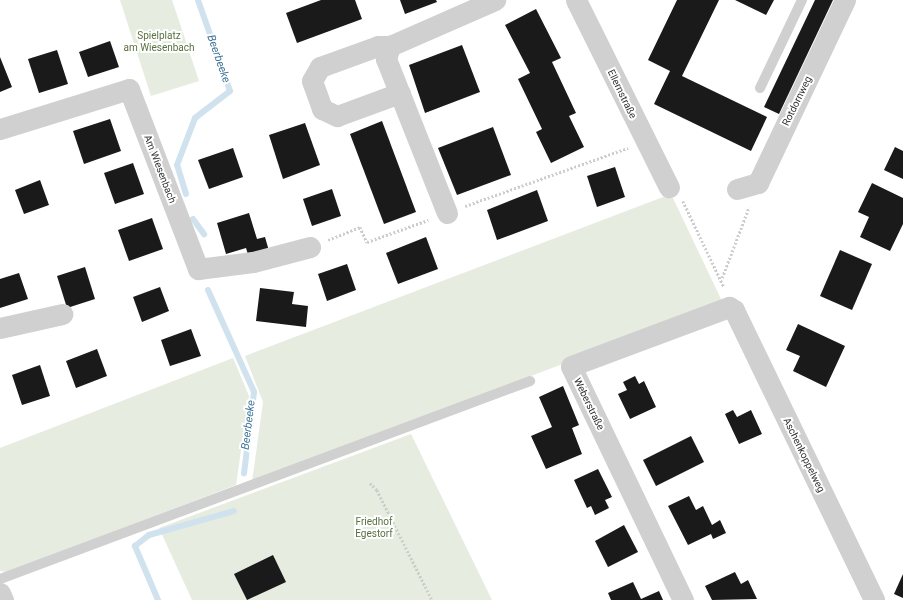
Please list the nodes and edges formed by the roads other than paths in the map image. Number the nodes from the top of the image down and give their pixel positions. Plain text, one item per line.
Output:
1 (495, 0) edge
2 (576, 0) edge
3 (802, 0) edge
4 (845, 0) edge
5 (390, 46) junction
6 (760, 88) dead end
7 (400, 93) junction
8 (0, 129) edge
9 (669, 187) road end
10 (737, 188) dead end
11 (447, 213) road end
12 (310, 247) road end
13 (732, 308) joint
14 (62, 314) dead end
15 (0, 328) edge
16 (530, 381) dead end
17 (0, 579) edge
18 (0, 593) edge
19 (3, 600) edge
20 (683, 600) edge
21 (874, 600) edge

1 - 5 street
2 - 9 street, Ellernstraße
3 - 6 lane
4 - 10 street, Rotdornweg
5 - 7 street
5 - 7 street
7 - 11 street
8 - 12 street, Am Wiesenbach
13 - 20 street, Weberstraße
13 - 21 street, Aschenkoppelweg
14 - 15 street
16 - 17 lane
18 - 19 street

